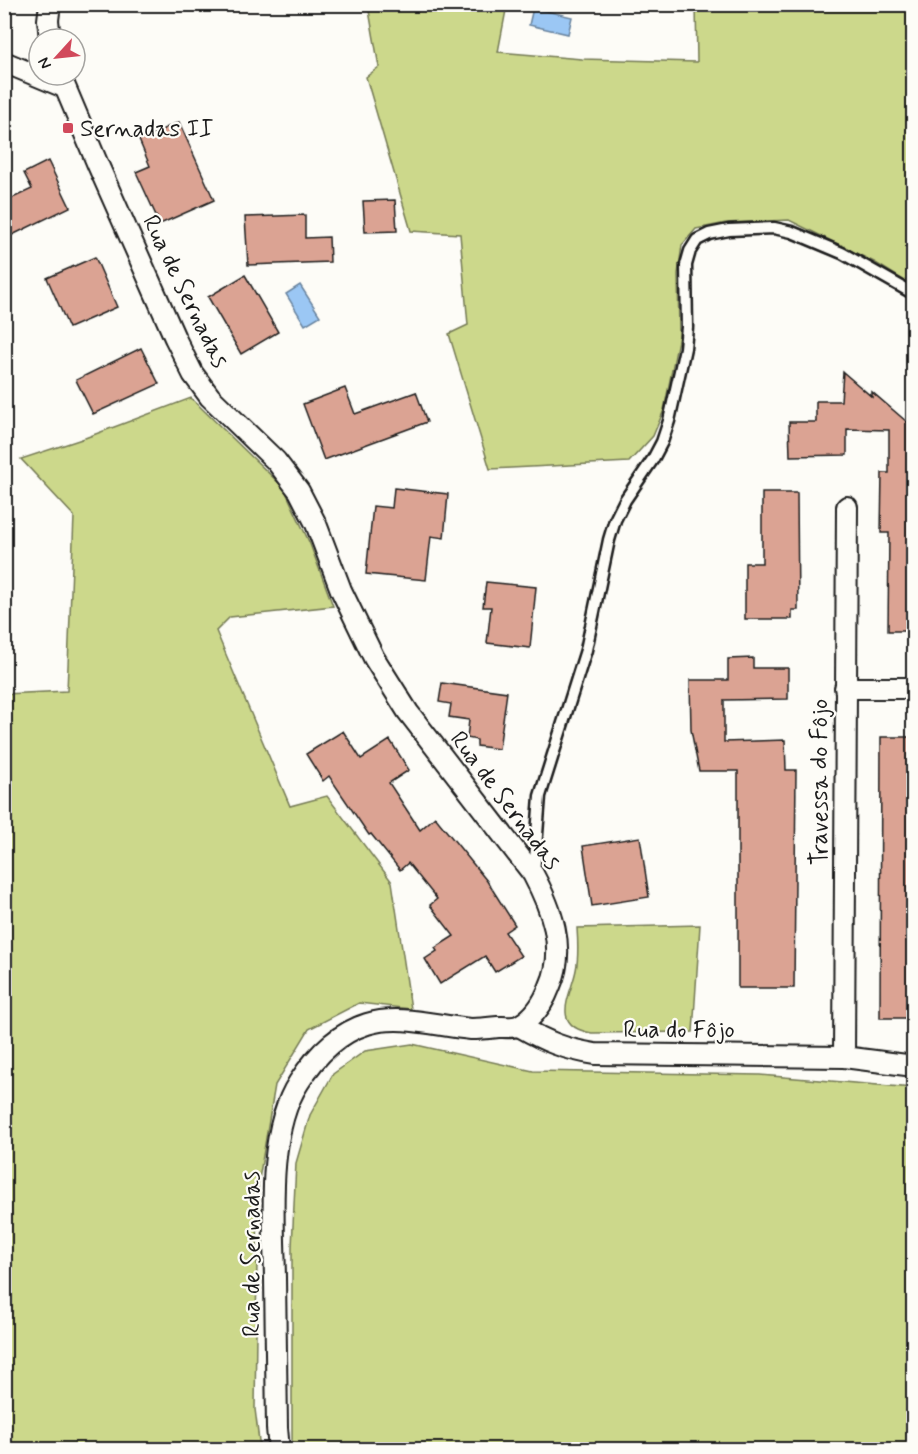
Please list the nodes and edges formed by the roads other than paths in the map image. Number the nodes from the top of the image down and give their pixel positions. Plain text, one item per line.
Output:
1 (50, 4) edge
2 (49, 27) edge
3 (4, 62) edge
4 (27, 70) edge
5 (65, 87) edge
6 (914, 294) edge
7 (846, 507) dead end
8 (845, 688) junction
9 (914, 688) edge
10 (534, 874) junction
11 (519, 1026) junction
12 (844, 1057) junction
13 (914, 1066) edge
14 (279, 1449) edge

1 - 2 street
3 - 4 street
5 - 10 street, Rua de Sernadas
6 - 10 lane
7 - 8 street, Travessa do Fôjo
8 - 9 street
8 - 12 street, Travessa do Fôjo
10 - 11 street, Rua de Sernadas
11 - 12 street, Rua do Fôjo
11 - 14 street, Rua de Sernadas
12 - 13 street, Rua do Fôjo

